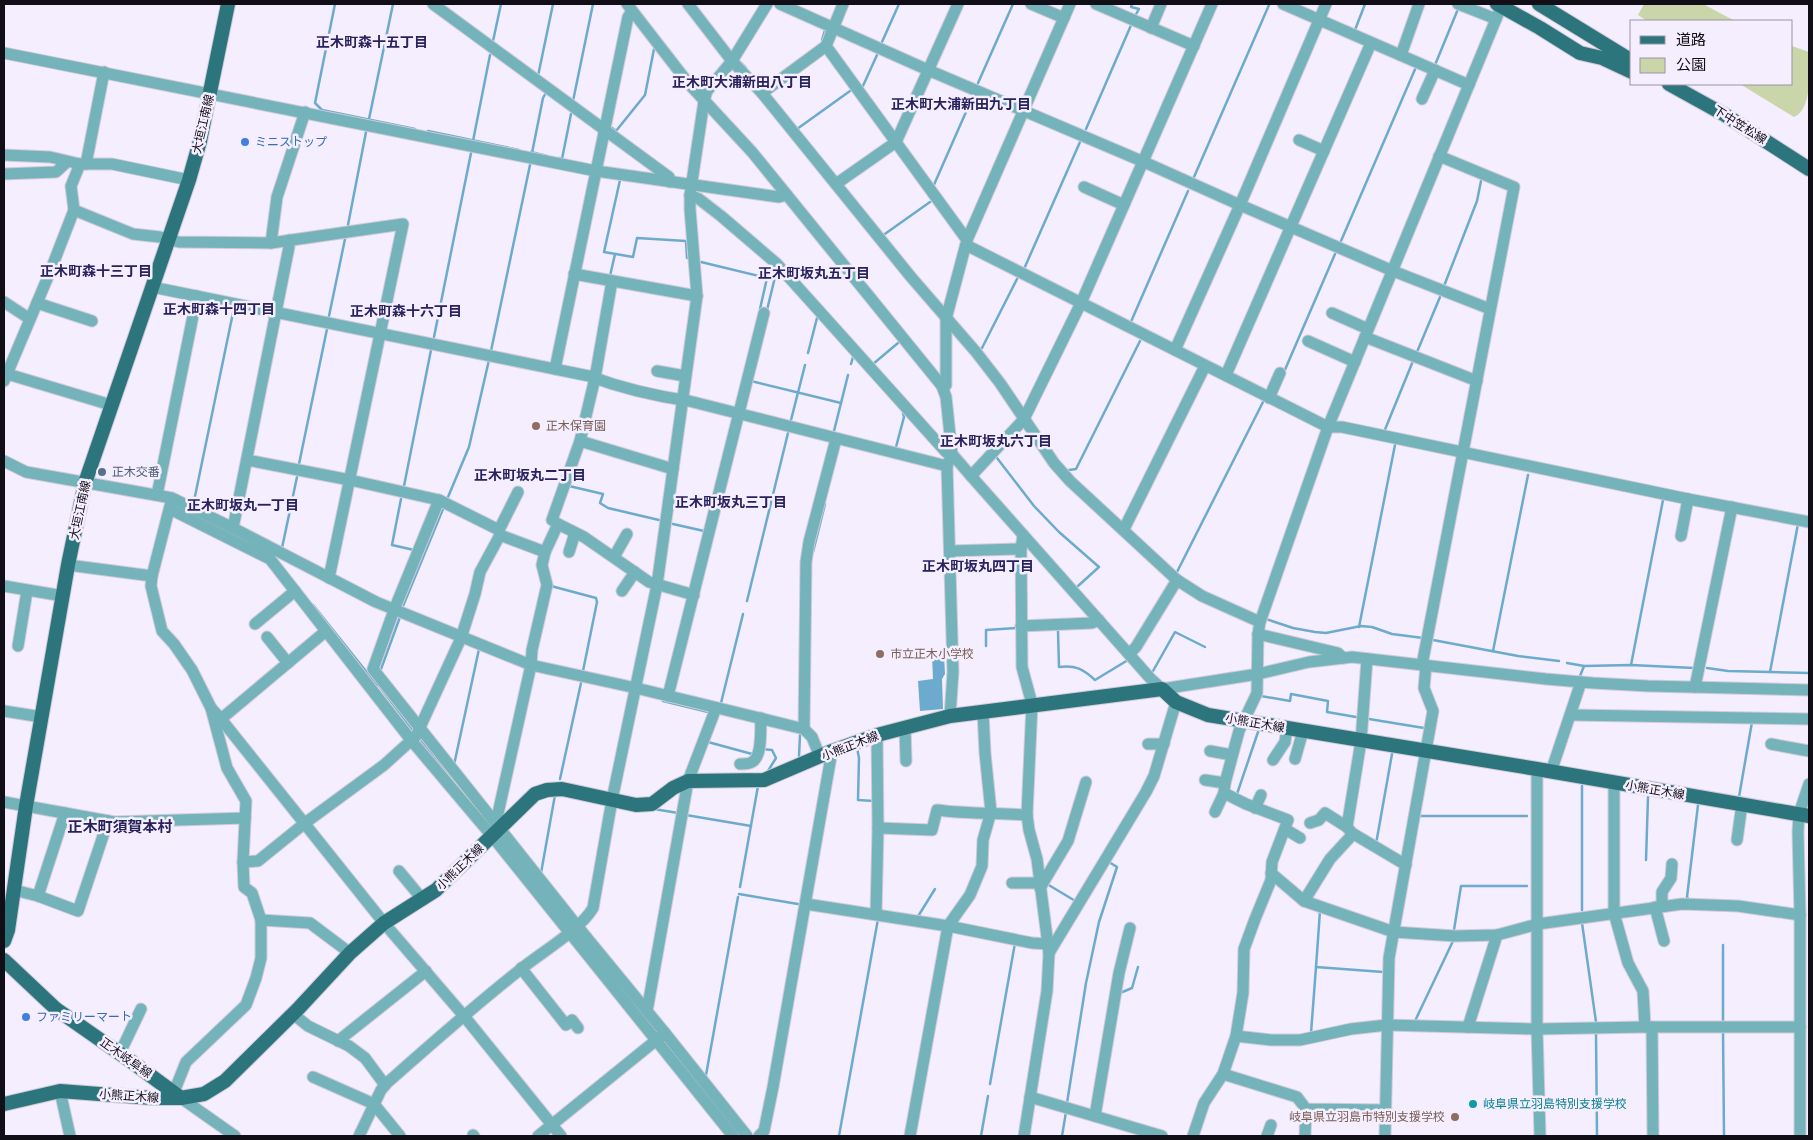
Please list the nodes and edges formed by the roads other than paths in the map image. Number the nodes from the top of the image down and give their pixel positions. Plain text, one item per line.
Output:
1 (228, 4) edge
2 (434, 4) edge
3 (688, 4) edge
4 (767, 4) edge
5 (780, 4) edge
6 (842, 4) edge
7 (958, 4) edge
8 (1031, 4) edge
9 (1070, 4) edge
10 (1096, 4) edge
11 (1161, 4) edge
12 (1212, 4) edge
13 (1283, 4) edge
14 (1326, 4) edge
15 (1419, 4) edge
16 (1458, 4) edge
17 (1539, 4) edge
18 (630, 7) edge
19 (1498, 10) edge
20 (1064, 18) junction
21 (1319, 20) junction
22 (832, 27) junction
23 (1151, 28) junction
24 (1371, 43) junction
25 (826, 46) junction
26 (1194, 46) junction
27 (4, 53) edge
28 (1401, 55) junction
29 (1630, 60) edge
30 (732, 61) junction
31 (928, 70) junction
32 (1434, 70) junction
33 (1630, 71) edge
34 (104, 72) junction
35 (1468, 85) junction
36 (1671, 85) edge
37 (210, 93) junction
38 (762, 93) junction
39 (1422, 99) dead end
40 (704, 101) junction
41 (1023, 109) junction
42 (306, 112) junction
43 (605, 130) junction
44 (1299, 140) dead end
45 (896, 142) junction
46 (1324, 151) junction
47 (4, 155) edge
48 (1439, 156) junction
49 (66, 162) junction
50 (1144, 162) junction
51 (83, 164) junction
52 (1809, 169) edge
53 (596, 171) junction
54 (4, 174) edge
55 (189, 180) junction
56 (670, 182) junction
57 (836, 184) junction
58 (1084, 187) dead end
59 (691, 190) junction
60 (786, 195) junction
61 (1124, 205) junction
62 (1240, 206) junction
63 (74, 210) junction
64 (1291, 227) junction
65 (170, 240) junction
66 (289, 240) junction
67 (271, 243) junction
68 (967, 243) junction
69 (1393, 271) junction
70 (574, 274) junction
71 (612, 281) junction
72 (152, 287) junction
73 (197, 296) junction
74 (696, 296) junction
75 (4, 302) edge
76 (37, 303) junction
77 (1081, 303) junction
78 (1490, 309) junction
79 (276, 312) junction
80 (1332, 312) dead end
81 (764, 313) dead end
82 (30, 319) junction
83 (946, 319) junction
84 (92, 321) dead end
85 (380, 333) junction
86 (1367, 333) junction
87 (1308, 341) dead end
88 (1175, 350) junction
89 (1355, 362) junction
90 (1205, 366) junction
91 (555, 369) junction
92 (657, 371) dead end
93 (1280, 373) dead end
94 (1226, 375) junction
95 (5, 376) edge
96 (685, 376) junction
97 (595, 378) junction
98 (1477, 381) junction
99 (942, 386) junction
100 (1269, 398) junction
101 (682, 400) junction
102 (111, 405) junction
103 (739, 413) junction
104 (1024, 418) junction
105 (1328, 427) junction
106 (836, 439) junction
107 (580, 442) junction
108 (1462, 452) junction
109 (952, 454) junction
110 (247, 460) junction
111 (4, 461) edge
112 (947, 466) junction
113 (673, 469) junction
114 (971, 476) junction
115 (350, 480) junction
116 (85, 482) junction
117 (518, 492) dead end
118 (157, 495) junction
119 (1688, 499) junction
120 (439, 500) junction
121 (171, 504) junction
122 (1732, 507) junction
123 (1809, 522) edge
124 (558, 524) junction
125 (233, 528) junction
126 (1124, 529) junction
127 (499, 533) junction
128 (575, 533) junction
129 (627, 534) dead end
130 (1023, 535) junction
131 (1681, 536) dead end
132 (1021, 549) junction
133 (950, 551) junction
134 (545, 552) junction
135 (569, 552) dead end
136 (614, 557) junction
137 (68, 565) junction
138 (634, 572) junction
139 (152, 576) junction
140 (330, 578) junction
141 (1177, 580) junction
142 (657, 585) junction
143 (4, 586) edge
144 (27, 590) junction
145 (295, 591) junction
146 (622, 591) dead end
147 (694, 595) junction
148 (63, 596) junction
149 (394, 610) junction
150 (1099, 620) junction
151 (1260, 622) junction
152 (255, 624) dead end
153 (1021, 626) junction
154 (326, 631) junction
155 (1258, 634) junction
156 (267, 637) dead end
157 (461, 638) junction
158 (18, 646) dead end
159 (1129, 654) junction
160 (1343, 658) junction
161 (1367, 659) junction
162 (288, 663) junction
163 (531, 665) junction
164 (1424, 665) junction
165 (1258, 674) junction
166 (1582, 682) junction
167 (1696, 687) junction
168 (636, 688) junction
169 (1162, 689) junction
170 (1809, 690) edge
171 (668, 696) junction
172 (1176, 702) junction
173 (1032, 704) junction
174 (210, 708) junction
175 (716, 708) junction
176 (4, 711) edge
177 (983, 712) junction
178 (1571, 715) junction
179 (950, 716) junction
180 (42, 717) junction
181 (761, 718) junction
182 (221, 719) junction
183 (1809, 719) edge
184 (1244, 722) junction
185 (905, 727) junction
186 (804, 728) junction
187 (1286, 728) junction
188 (419, 729) junction
189 (1303, 731) junction
190 (877, 735) junction
191 (411, 740) junction
192 (1361, 741) junction
193 (1148, 744) dead end
194 (1164, 744) junction
195 (1771, 744) dead end
196 (832, 751) junction
197 (1210, 751) dead end
198 (1809, 751) edge
199 (1426, 752) junction
200 (1232, 755) junction
201 (820, 757) junction
202 (1295, 759) dead end
203 (1273, 760) dead end
204 (906, 761) dead end
205 (740, 764) dead end
206 (1537, 769) junction
207 (1551, 772) junction
208 (1205, 780) dead end
209 (688, 781) junction
210 (1086, 782) dead end
211 (1614, 783) junction
212 (1809, 784) edge
213 (1225, 788) junction
214 (1261, 795) dead end
215 (612, 800) junction
216 (4, 802) edge
217 (1742, 804) junction
218 (26, 806) junction
219 (1255, 808) junction
220 (991, 812) junction
221 (1214, 812) dead end
222 (65, 813) junction
223 (1027, 815) junction
224 (1804, 815) edge
225 (246, 818) junction
226 (108, 821) junction
227 (1310, 823) dead end
228 (305, 824) junction
229 (878, 828) junction
230 (1285, 829) junction
231 (1350, 830) junction
232 (496, 832) junction
233 (1300, 838) dead end
234 (1737, 840) dead end
235 (243, 862) junction
236 (1672, 864) dead end
237 (1406, 865) junction
238 (398, 871) dead end
239 (1272, 873) junction
240 (1804, 878) edge
241 (1012, 883) dead end
242 (1040, 886) junction
243 (14, 890) junction
244 (38, 896) junction
245 (423, 900) junction
246 (1304, 901) junction
247 (806, 904) junction
248 (1658, 907) junction
249 (1614, 913) junction
250 (876, 914) junction
251 (1800, 915) junction
252 (261, 920) junction
253 (384, 923) junction
254 (1538, 924) junction
255 (948, 926) junction
256 (1130, 928) dead end
257 (573, 929) junction
258 (1394, 932) junction
259 (1497, 935) junction
260 (4, 941) edge
261 (1664, 941) dead end
262 (1048, 948) junction
263 (350, 953) junction
264 (4, 960) edge
265 (521, 968) junction
266 (426, 971) junction
267 (142, 1009) dead end
268 (647, 1011) junction
269 (293, 1014) junction
270 (464, 1016) junction
271 (1388, 1025) junction
272 (1468, 1027) junction
273 (1649, 1027) junction
274 (1800, 1027) junction
275 (578, 1028) dead end
276 (1537, 1029) junction
277 (665, 1034) junction
278 (1236, 1036) junction
279 (338, 1041) junction
280 (656, 1041) junction
281 (120, 1053) junction
282 (1223, 1074) junction
283 (313, 1077) dead end
284 (385, 1085) junction
285 (60, 1091) junction
286 (177, 1095) junction
287 (1030, 1097) junction
288 (4, 1104) edge
289 (374, 1104) junction
290 (1306, 1109) junction
291 (1386, 1110) junction
292 (1095, 1116) junction
293 (552, 1125) junction
294 (70, 1136) edge
295 (235, 1136) edge
296 (359, 1136) edge
297 (400, 1136) edge
298 (538, 1136) edge
299 (561, 1136) edge
300 (733, 1136) edge
301 (747, 1136) edge
302 (759, 1136) edge
303 (910, 1136) edge
304 (1024, 1136) edge
305 (1162, 1136) edge
306 (1193, 1136) edge
307 (1305, 1136) edge
308 (1385, 1136) edge
309 (1540, 1136) edge
310 (1654, 1136) edge
311 (1800, 1136) edge

1 - 37 main road, 大垣江南線
2 - 43 street
3 - 30 street
4 - 30 street
5 - 22 street
6 - 22 street
7 - 31 street
8 - 20 street
9 - 20 street
10 - 23 street
11 - 23 street
12 - 26 street
13 - 21 street
14 - 21 street
15 - 28 street
16 - 19 street
17 - 29 main road
18 - 40 street
18 - 43 street
19 - 33 main road
19 - 35 street
20 - 41 street
21 - 24 street
21 - 62 street
22 - 25 street
22 - 31 street
23 - 26 street
24 - 28 street
24 - 46 street
25 - 38 street
25 - 45 street
26 - 50 street
27 - 34 street
28 - 32 street
30 - 38 street
30 - 40 street
31 - 41 street
31 - 45 street
32 - 35 street
32 - 39 street
34 - 37 street
34 - 51 street
35 - 48 street
36 - 52 main road, 下中笠松線
37 - 42 street
37 - 55 main road, 大垣江南線
38 - 57 street
40 - 59 street
40 - 60 street
41 - 50 street
41 - 68 street
42 - 53 street
42 - 67 street
43 - 53 street
43 - 56 street
44 - 46 street
45 - 57 street
45 - 68 street
46 - 64 street
47 - 49 street
48 - 69 street
48 - 78 street
49 - 51 street
49 - 54 street
50 - 61 street
50 - 62 street
51 - 55 street
51 - 63 street
53 - 56 street
53 - 70 street
55 - 65 main road, 大垣江南線
56 - 59 street
57 - 83 street
58 - 61 street
59 - 60 street
59 - 74 street
59 - 109 street
60 - 99 street
61 - 77 street
62 - 64 street
62 - 88 street
63 - 65 street
63 - 76 street
64 - 69 street
64 - 94 street
65 - 67 street
65 - 72 main road, 大垣江南線
66 - 67 street
66 - 79 street
66 - 85 street
68 - 77 street
68 - 83 street
69 - 78 street
69 - 86 street
70 - 71 street
70 - 91 street
71 - 74 street
71 - 97 street
72 - 73 street
72 - 102 main road, 大垣江南線
73 - 79 street
73 - 118 street
74 - 96 street
75 - 82 street
76 - 82 street
76 - 84 street
77 - 88 street
77 - 104 street
78 - 98 street
79 - 85 street
79 - 110 street
80 - 86 street
81 - 103 street
82 - 95 street
83 - 99 street
83 - 104 street
85 - 91 street
85 - 115 street
86 - 89 street
86 - 98 street
87 - 89 street
88 - 90 street
89 - 105 street
90 - 94 street
90 - 126 street
91 - 97 street
92 - 96 street
93 - 100 street
94 - 100 street
95 - 102 street
96 - 101 street
97 - 101 street
97 - 107 street
98 - 108 street
99 - 109 street
100 - 105 street
101 - 103 street
101 - 113 street
102 - 116 main road, 大垣江南線
103 - 106 street
103 - 147 street
104 - 114 street
104 - 126 street
105 - 108 street
105 - 151 street
106 - 112 street
106 - 186 street
107 - 113 street
107 - 124 street
108 - 119 street
108 - 164 street
109 - 112 street
109 - 114 street
110 - 115 street
110 - 125 street
111 - 116 street
112 - 133 street
113 - 142 street
114 - 130 street
115 - 120 street
115 - 140 street
116 - 118 street
116 - 137 main road, 大垣江南線
117 - 127 street
118 - 121 street
119 - 122 street
119 - 131 street
120 - 127 street
120 - 149 street
121 - 125 street
121 - 139 street
121 - 145 street
122 - 123 street
122 - 167 street
124 - 128 street
124 - 134 street
125 - 140 street
126 - 141 street
127 - 134 street
127 - 157 street
128 - 135 street
128 - 136 street
129 - 136 street
130 - 132 street
130 - 150 street
132 - 133 street
132 - 153 street
133 - 179 street
134 - 163 street
136 - 138 street
137 - 139 street
137 - 148 main road, 大垣江南線
138 - 142 street
138 - 146 street
139 - 174 street
140 - 149 street
141 - 151 street
141 - 159 street
142 - 147 street
142 - 168 street
143 - 144 street
144 - 148 street
144 - 158 street
145 - 152 street
145 - 154 street
147 - 171 street
148 - 180 main road, 大垣江南線
149 - 157 street
149 - 188 street
150 - 153 street
150 - 159 street
151 - 155 street
153 - 173 street
154 - 162 street
154 - 191 street
155 - 160 street
155 - 165 street
156 - 162 street
157 - 163 street
157 - 188 street
159 - 169 street
160 - 161 street
160 - 165 street
161 - 164 street
161 - 192 street
162 - 182 street
163 - 168 street
163 - 232 street
164 - 166 street
164 - 199 street
165 - 169 street
165 - 184 street
166 - 167 street
166 - 178 street
167 - 170 street
168 - 171 street
168 - 215 street
169 - 172 main road, 小熊正木線
169 - 173 main road, 小熊正木線
171 - 175 street
172 - 184 main road, 小熊正木線
172 - 194 street
173 - 177 main road, 小熊正木線
173 - 223 street
174 - 182 street
174 - 225 street
175 - 181 street
175 - 209 street
176 - 180 street
177 - 179 main road, 小熊正木線
177 - 220 street
178 - 183 street
178 - 207 street
179 - 185 main road, 小熊正木線
180 - 218 main road, 大垣江南線
181 - 186 street
181 - 205 street
182 - 228 street
184 - 187 main road, 小熊正木線
184 - 200 street
185 - 190 main road, 小熊正木線
185 - 204 street
186 - 201 street
187 - 189 main road, 小熊正木線
187 - 203 street
188 - 191 street
188 - 232 street
189 - 192 main road, 小熊正木線
189 - 202 street
190 - 196 main road, 小熊正木線
190 - 229 street
191 - 228 street
191 - 232 street
192 - 199 main road, 小熊正木線
192 - 231 street
193 - 194 street
194 - 262 street
195 - 198 street
196 - 201 main road, 小熊正木線
196 - 247 street
197 - 200 street
199 - 206 main road, 小熊正木線
199 - 237 street
200 - 213 street
201 - 209 main road, 小熊正木線
206 - 207 main road, 小熊正木線
206 - 254 street
207 - 211 main road, 小熊正木線
208 - 213 street
209 - 215 main road, 小熊正木線
209 - 268 street
210 - 242 street
211 - 217 main road, 小熊正木線
211 - 249 street
212 - 224 street
213 - 219 street
213 - 221 street
214 - 219 street
215 - 232 main road, 小熊正木線
215 - 257 street
216 - 218 street
217 - 224 main road, 小熊正木線
217 - 234 street
218 - 222 street
218 - 243 main road, 大垣江南線
219 - 230 street
220 - 223 street
220 - 229 street
220 - 255 street
222 - 226 street
222 - 244 street
223 - 242 street
224 - 240 street
225 - 226 street
225 - 235 street
226 - 244 street
227 - 231 street
228 - 235 street
228 - 253 street
229 - 250 street
230 - 233 street
230 - 239 street
231 - 237 street
231 - 246 street
232 - 245 main road, 小熊正木線
232 - 257 street
235 - 252 street
236 - 248 street
237 - 258 street
238 - 245 street
239 - 246 street
239 - 278 street
240 - 251 street
241 - 242 street
242 - 262 street
243 - 244 street
243 - 260 main road, 大垣江南線
245 - 253 main road, 小熊正木線
246 - 258 street
247 - 250 street
247 - 302 street
248 - 249 street
248 - 251 street
248 - 261 street
249 - 254 street
249 - 273 street
250 - 255 street
251 - 274 street
252 - 263 street
252 - 286 street
253 - 263 main road, 小熊正木線
253 - 266 street
254 - 259 street
254 - 276 street
255 - 262 street
255 - 303 street
256 - 292 street
257 - 265 street
257 - 268 street
257 - 280 street
258 - 259 street
258 - 271 street
259 - 272 street
262 - 287 street
263 - 269 main road, 小熊正木線
264 - 281 main road, 正木岐阜線
265 - 270 street
265 - 275 street
266 - 270 street
266 - 279 street
267 - 281 street
268 - 277 street
269 - 279 street
269 - 286 main road, 小熊正木線
270 - 284 street
270 - 293 street
271 - 272 street
271 - 278 street
271 - 291 street
272 - 276 street
273 - 274 street
273 - 276 street
273 - 310 street
274 - 311 street
276 - 309 street
277 - 280 street
277 - 301 street
278 - 282 street
279 - 284 street
280 - 293 street
280 - 300 street
281 - 286 main road, 正木岐阜線
282 - 290 street
282 - 306 street
283 - 289 street
284 - 289 street
285 - 286 main road, 小熊正木線
285 - 288 main road, 小熊正木線
285 - 294 street
286 - 295 street
287 - 292 street
287 - 304 street
289 - 296 street
289 - 297 street
290 - 291 street
290 - 307 street
291 - 308 street
292 - 305 street
293 - 298 street
293 - 299 street

